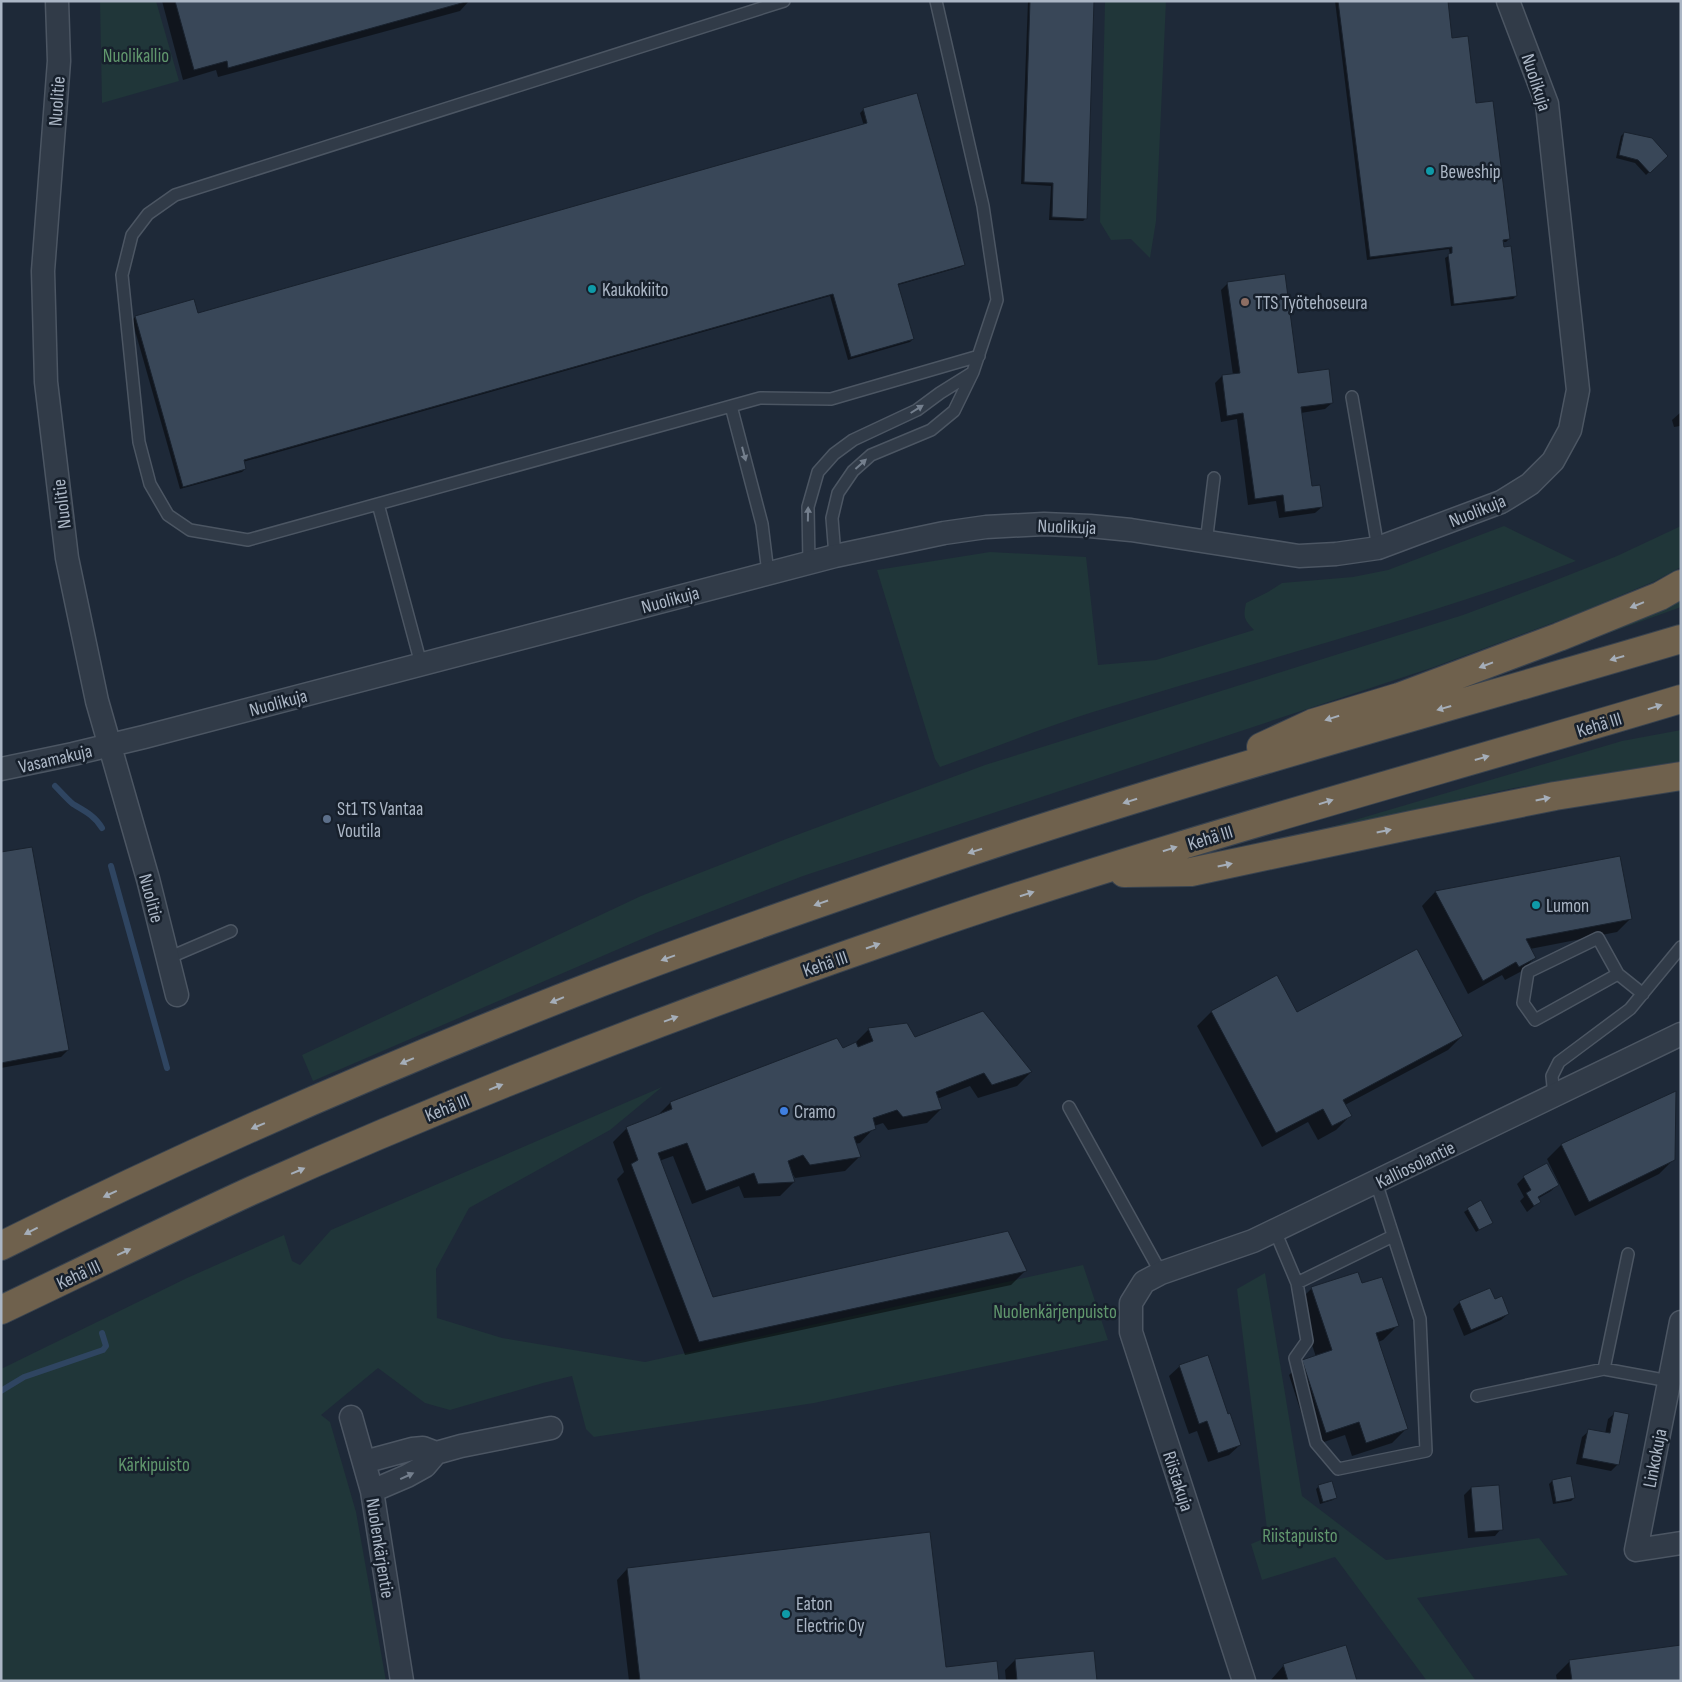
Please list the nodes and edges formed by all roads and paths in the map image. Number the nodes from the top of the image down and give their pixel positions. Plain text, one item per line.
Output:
1 (57, 1) edge
2 (784, 1) edge
3 (936, 1) edge
4 (1508, 1) edge
5 (978, 356) junction
6 (974, 372) junction
7 (1352, 397) dead end
8 (731, 406) junction
9 (1214, 478) dead end
10 (378, 504) junction
11 (1206, 543) junction
12 (1378, 548) junction
13 (835, 556) junction
14 (809, 563) junction
15 (768, 573) junction
16 (1681, 584) edge
17 (1681, 639) edge
18 (421, 664) junction
19 (1681, 699) edge
20 (108, 746) junction
21 (1, 769) edge
22 (1681, 776) edge
23 (1176, 786) junction
24 (1090, 873) junction
25 (231, 931) dead end
26 (1681, 947) edge
27 (168, 958) junction
28 (1618, 974) junction
29 (1643, 994) junction
30 (177, 995) dead end
31 (1681, 1034) edge
32 (1554, 1096) junction
33 (1069, 1107) dead end
34 (1376, 1182) junction
35 (1275, 1231) junction
36 (1393, 1236) junction
37 (1, 1246) edge
38 (1628, 1254) dead end
39 (1153, 1277) junction
40 (1297, 1283) junction
41 (1, 1310) edge
42 (1681, 1322) edge
43 (1604, 1369) junction
44 (1669, 1381) junction
45 (1477, 1396) dead end
46 (351, 1416) dead end
47 (551, 1428) dead end
48 (436, 1454) junction
49 (364, 1462) junction
50 (372, 1491) junction
51 (1681, 1543) edge
52 (402, 1681) edge
53 (1244, 1681) edge

1 - 20 street, Nuolitie
2 - 10 lane
3 - 5 lane
4 - 12 street, Nuolikuja
5 - 6 lane
5 - 8 lane
13 -> 6 lane
14 -> 6 lane
7 - 12 lane
8 - 10 lane
8 -> 15 lane
9 - 11 lane
10 - 18 lane
11 - 12 street, Nuolikuja
11 - 13 street, Nuolikuja
13 - 14 street, Nuolikuja
14 - 15 street, Nuolikuja
15 - 18 street, Nuolikuja
16 -> 23 highway
17 -> 23 highway
18 - 20 street, Nuolikuja
24 -> 19 highway, Kehä III
20 - 21 street, Vasamakuja
20 - 27 street, Nuolitie
24 -> 22 highway
23 -> 37 highway
41 -> 24 highway, Kehä III
25 - 27 lane
26 - 29 lane
27 - 30 street, Nuolitie
28 - 28 lane
28 - 29 lane
29 - 32 lane
31 - 32 street, Kalliosolantie
32 - 34 street, Kalliosolantie
33 - 39 lane
34 - 35 street, Kalliosolantie
34 - 36 lane
35 - 39 street, Kalliosolantie
35 - 40 lane
36 - 40 lane
36 - 40 lane
38 - 43 lane
39 - 53 street, Riistakuja
42 - 44 street, Linkokuja
43 - 44 lane
43 - 45 lane
44 - 51 street, Linkokuja
46 - 49 street, Nuolenkärjentie
47 - 48 street
48 - 49 street
50 -> 48 street
49 - 50 street, Nuolenkärjentie
50 - 52 street, Nuolenkärjentie

